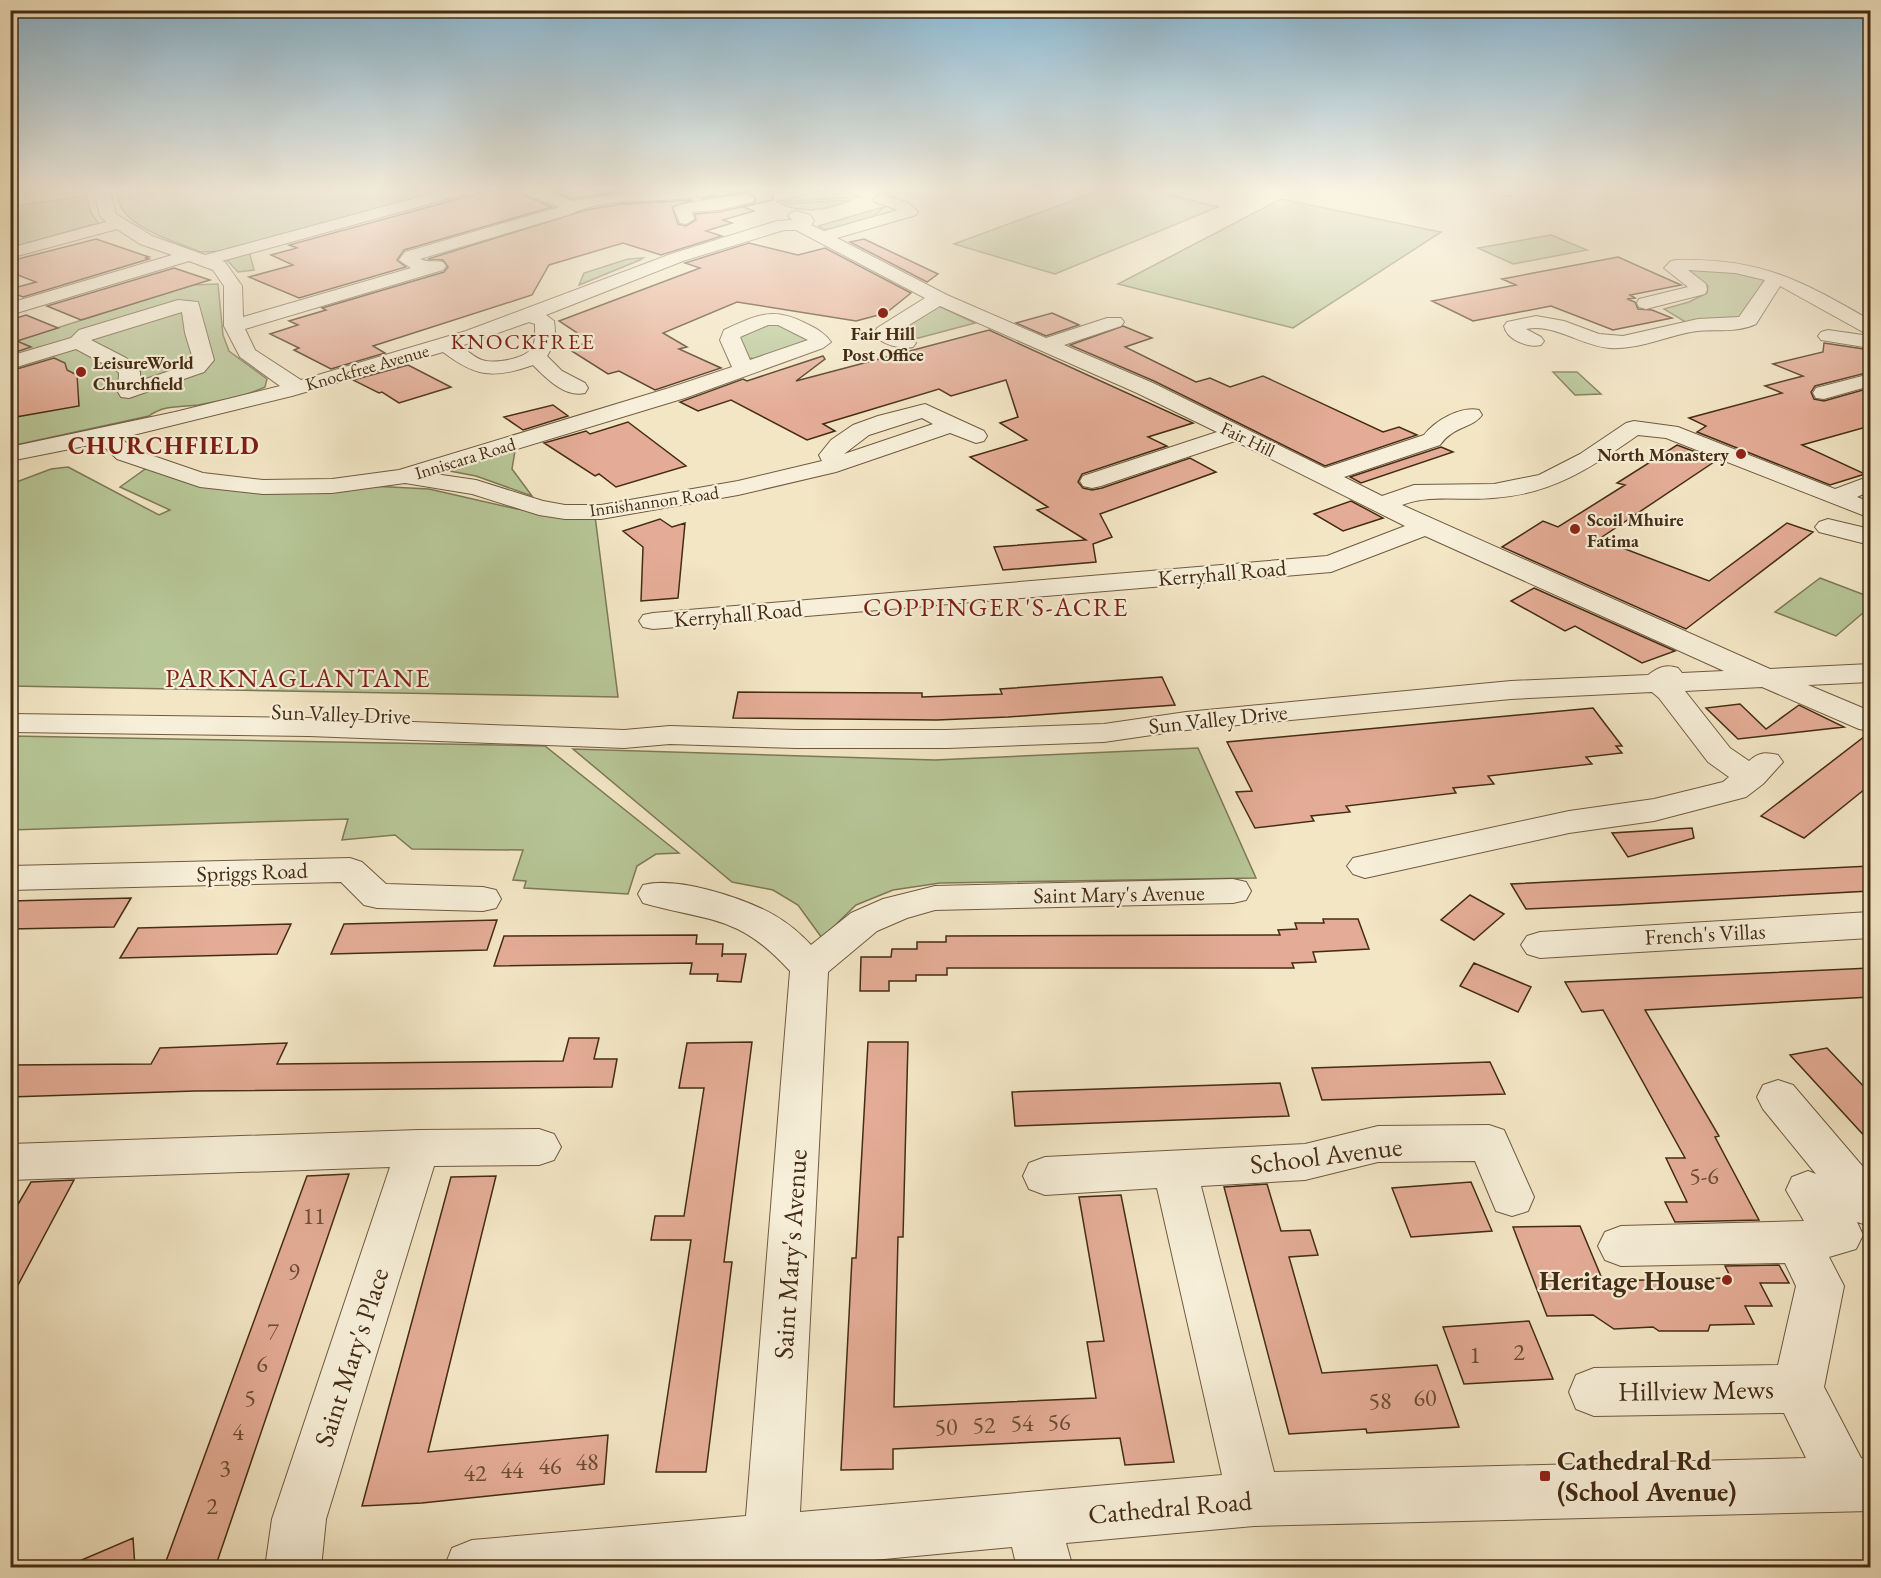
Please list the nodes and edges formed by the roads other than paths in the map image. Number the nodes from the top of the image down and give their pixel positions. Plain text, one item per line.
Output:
1 (174, 265) edge
2 (215, 265) edge
3 (443, 265) edge
4 (658, 265) edge
5 (875, 265) edge
6 (577, 277) dead end
7 (1776, 278) junction
8 (573, 297) junction
9 (940, 299) junction
10 (1647, 303) dead end
11 (10, 309) edge
12 (530, 315) junction
13 (1114, 322) dead end
14 (234, 326) junction
15 (1870, 328) edge
16 (1828, 336) dead end
17 (1534, 340) dead end
18 (78, 342) junction
19 (1870, 342) edge
20 (906, 343) dead end
21 (445, 344) junction
22 (1045, 345) junction
23 (536, 356) junction
24 (10, 363) edge
25 (744, 370) junction
26 (1870, 380) edge
27 (296, 387) junction
28 (577, 388) dead end
29 (129, 392) junction
30 (1824, 393) dead end
31 (1471, 415) dead end
32 (183, 416) junction
33 (1237, 433) junction
34 (106, 436) junction
35 (976, 436) dead end
36 (10, 454) edge
37 (1323, 476) junction
38 (402, 477) junction
39 (1092, 481) dead end
40 (1870, 483) edge
41 (1836, 497) junction
42 (1380, 505) junction
43 (1870, 511) edge
44 (1426, 527) junction
45 (1828, 527) dead end
46 (1870, 537) edge
47 (653, 621) dead end
48 (1699, 649) junction
49 (1870, 673) edge
50 (1765, 677) junction
51 (1658, 682) junction
52 (10, 715) edge
53 (293, 720) junction
54 (1870, 722) edge
55 (10, 723) edge
56 (1365, 866) dead end
57 (10, 879) edge
58 (1233, 891) dead end
59 (656, 894) dead end
60 (483, 899) dead end
61 (1870, 925) edge
62 (1540, 945) dead end
63 (809, 967) junction
64 (1778, 1097) dead end
65 (539, 1147) dead end
66 (418, 1148) junction
67 (10, 1162) edge
68 (1175, 1170) junction
69 (1045, 1176) dead end
70 (1808, 1190) dead end
71 (1512, 1197) dead end
72 (1870, 1207) edge
73 (1798, 1242) junction
74 (1622, 1246) dead end
75 (1798, 1389) junction
76 (1594, 1392) dead end
77 (1858, 1484) edge
78 (1254, 1499) junction
79 (771, 1541) junction
80 (1039, 1543) edge
81 (293, 1568) edge
82 (472, 1568) edge

1 - 11 street
2 - 14 street
3 - 14 street
4 - 8 street, Knockfree Avenue
5 - 9 street, Fair Hill
6 - 8 street
7 - 10 street
7 - 15 street
7 - 17 street
8 - 12 street, Knockfree Avenue
9 - 20 street
9 - 22 street, Fair Hill
12 - 21 street, Knockfree Avenue
12 - 23 street
13 - 22 street
14 - 27 street
16 - 19 street
18 - 24 street
18 - 29 street
18 - 29 street
21 - 23 street
21 - 27 street, Knockfree Avenue
22 - 33 street, Fair Hill
23 - 28 street
25 - 25 street, Inniscara Road
25 - 38 street, Inniscara Road
26 - 30 street
27 - 32 street, Knockfree Avenue
29 - 32 street
31 - 37 street
32 - 34 street, Knockfree Avenue
33 - 37 street, Fair Hill
33 - 39 street
34 - 36 street, Knockfree Avenue
34 - 38 street, Inniscara Road
35 - 38 street, Innishannon Road
37 - 42 street, Fair Hill
40 - 41 street
41 - 42 street
41 - 43 street
42 - 44 street, Fair Hill
44 - 47 street, Kerryhall Road
44 - 48 street, Fair Hill
45 - 46 street
48 - 50 street, Fair Hill
48 - 51 street
49 - 50 street, Sun Valley Drive
50 - 51 street, Sun Valley Drive
50 - 54 street, Fair Hill
51 - 53 street, Sun Valley Drive
51 - 56 street
52 - 53 street, Sun Valley Drive
53 - 55 street, Sun Valley Drive
57 - 60 street, Spriggs Road
58 - 63 street, Saint Mary's Avenue
59 - 63 street
61 - 62 street, French's Villas
63 - 79 street, Saint Mary's Avenue
64 - 72 street
65 - 66 street
66 - 67 street
66 - 81 street, Saint Mary's Place
68 - 69 street, School Avenue
68 - 71 street, School Avenue
68 - 78 street
70 - 73 street
73 - 74 street
73 - 75 street, Hillview Mews
75 - 76 street, Hillview Mews
75 - 77 street, Hillview Mews
77 - 78 street, Cathedral Road
78 - 80 street, Cathedral Road
79 - 80 street, Cathedral Road
79 - 82 street, Cathedral Road

